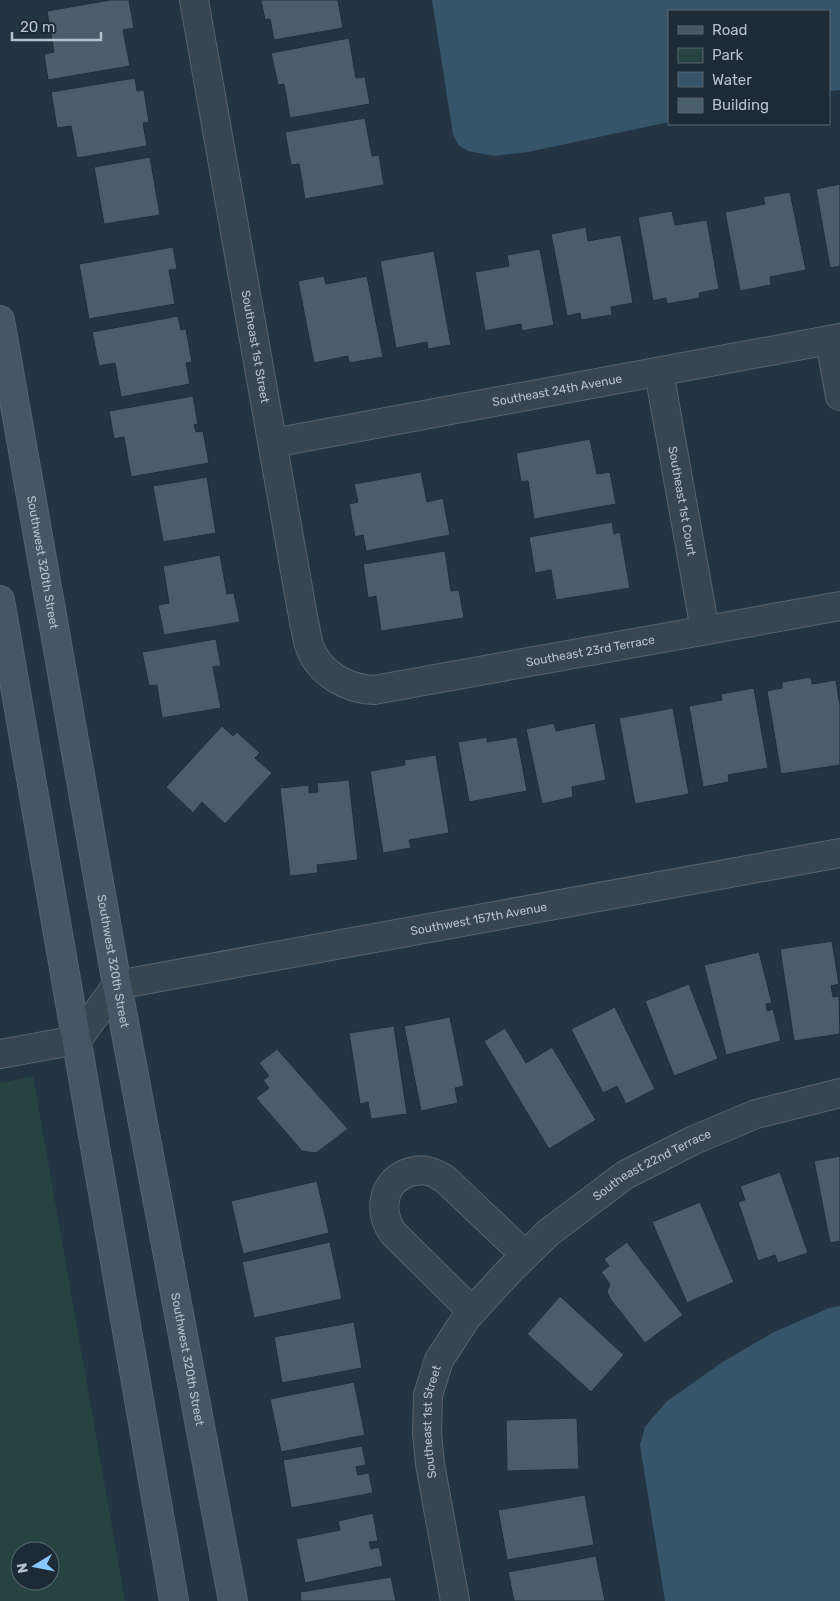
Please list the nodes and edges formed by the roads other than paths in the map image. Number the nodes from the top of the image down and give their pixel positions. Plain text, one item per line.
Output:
1 (194, 0) edge
2 (0, 320) edge
3 (835, 339) edge
4 (659, 372) junction
5 (840, 396) edge
6 (273, 443) junction
7 (0, 600) edge
8 (840, 606) edge
9 (705, 630) junction
10 (341, 682) joint
11 (840, 853) edge
12 (117, 985) junction
13 (77, 1040) junction
14 (0, 1054) edge
15 (840, 1093) edge
16 (524, 1255) junction
17 (492, 1288) joint
18 (472, 1311) junction
19 (174, 1601) edge
20 (233, 1601) edge
21 (455, 1601) edge

1 - 6 street, Southeast 1st Street
2 - 12 street, Southwest 320th Street
3 - 4 street, Southeast 24th Avenue
3 - 5 street
4 - 6 street, Southeast 24th Avenue
4 - 9 street, Southeast 1st Court
6 - 10 street, Southeast 1st Street
7 - 13 street
8 - 9 street, Southeast 23rd Terrace
9 - 10 street, Southeast 23rd Terrace
11 - 12 street, Southwest 157th Avenue
12 - 13 street
12 - 20 street, Southwest 320th Street
13 - 14 street
13 - 19 street
15 - 16 street, Southeast 22nd Terrace
16 - 17 street, Southeast 22nd Terrace
16 - 18 street
17 - 18 street, Southeast 1st Street
18 - 21 street, Southeast 1st Street

